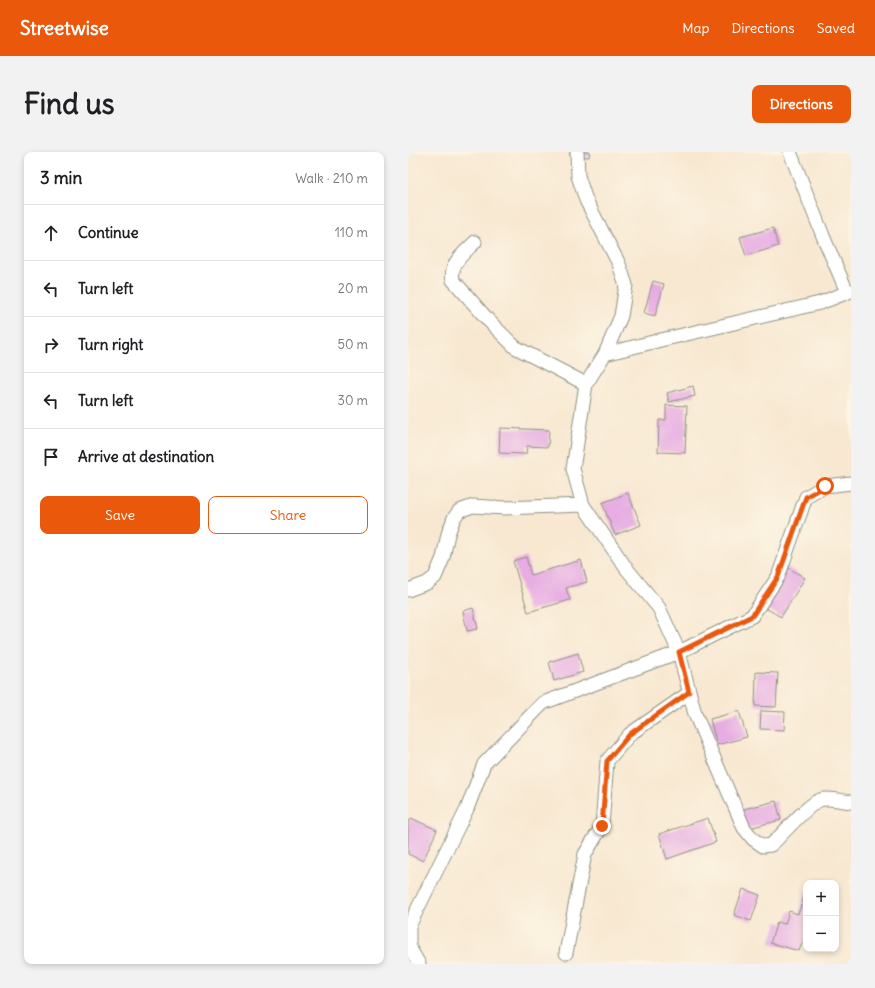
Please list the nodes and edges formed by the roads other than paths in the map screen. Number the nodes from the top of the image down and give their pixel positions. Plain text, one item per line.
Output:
1 (577, 152) edge
2 (790, 152) edge
3 (475, 242) dead end
4 (849, 292) edge
5 (605, 354) junction
6 (586, 384) junction
7 (851, 483) edge
8 (583, 505) junction
9 (408, 590) edge
10 (679, 652) junction
11 (689, 692) junction
12 (851, 802) edge
13 (566, 953) dead end
14 (419, 964) edge

1 - 5 street
2 - 4 street
3 - 6 street
4 - 5 street
5 - 6 street
6 - 8 street
7 - 10 street
8 - 9 street
8 - 10 street
10 - 11 street
10 - 14 street
11 - 12 street
11 - 13 street

